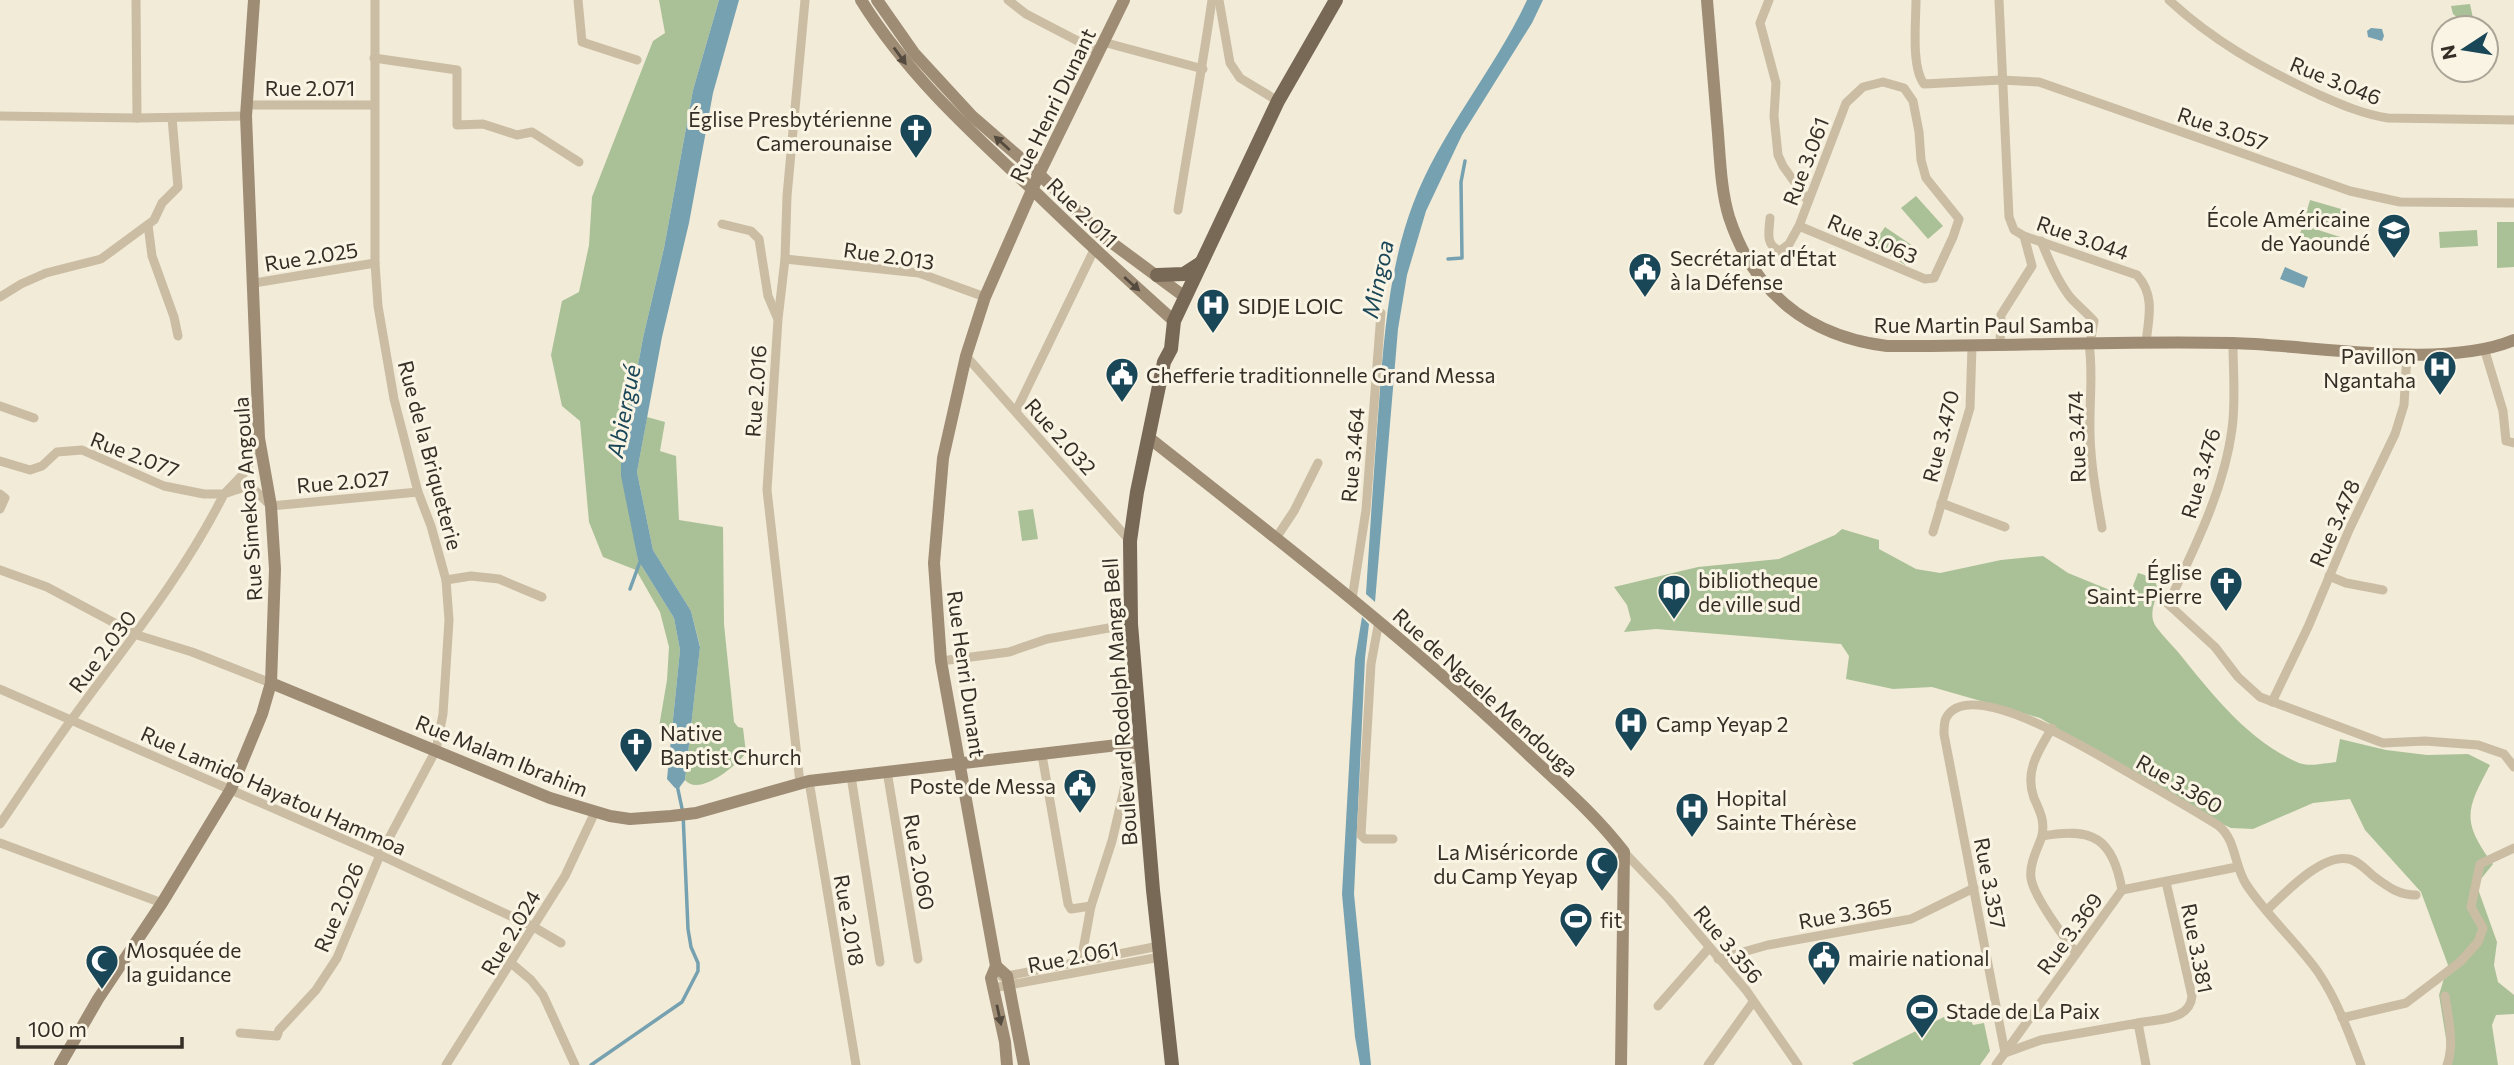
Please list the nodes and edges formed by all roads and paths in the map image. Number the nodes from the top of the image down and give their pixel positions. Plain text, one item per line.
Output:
1 (136, 0) edge
2 (254, 0) edge
3 (375, 0) edge
4 (578, 0) edge
5 (805, 0) edge
6 (861, 0) edge
7 (877, 0) edge
8 (1008, 0) edge
9 (1124, 0) edge
10 (1212, 0) edge
11 (1219, 0) edge
12 (1336, 0) edge
13 (1707, 0) edge
14 (1769, 0) edge
15 (1916, 0) edge
16 (1999, 0) edge
17 (2169, 0) edge
18 (1101, 47) junction
19 (374, 58) junction
20 (637, 60) dead end
21 (1203, 69) junction
22 (2001, 80) junction
23 (1904, 88) joint
24 (1278, 101) junction
25 (374, 105) junction
26 (246, 111) junction
27 (0, 116) edge
28 (137, 118) junction
29 (172, 118) junction
30 (2514, 120) edge
31 (579, 162) dead end
32 (1039, 174) junction
33 (1032, 189) junction
34 (1808, 201) junction
35 (2514, 203) edge
36 (1178, 210) dead end
37 (1770, 218) dead end
38 (722, 224) dead end
39 (148, 225) junction
40 (1799, 226) junction
41 (2024, 236) junction
42 (2040, 241) junction
43 (1094, 250) junction
44 (785, 259) junction
45 (375, 263) junction
46 (1202, 263) junction
47 (1157, 275) junction
48 (254, 283) junction
49 (0, 297) edge
50 (985, 297) junction
51 (1185, 297) junction
52 (1381, 313) dead end
53 (778, 319) junction
54 (1174, 321) junction
55 (178, 336) dead end
56 (2514, 340) edge
57 (2146, 342) junction
58 (2233, 343) junction
59 (2090, 344) junction
60 (2000, 346) junction
61 (1972, 347) junction
62 (2484, 348) junction
63 (2407, 354) junction
64 (966, 356) junction
65 (0, 406) edge
66 (1016, 411) junction
67 (34, 418) dead end
68 (1148, 437) junction
69 (259, 438) junction
70 (2514, 443) edge
71 (0, 461) edge
72 (1318, 463) dead end
73 (418, 492) junction
74 (224, 494) junction
75 (1, 495) edge
76 (1941, 503) junction
77 (271, 506) junction
78 (0, 509) edge
79 (2005, 527) dead end
80 (2102, 528) dead end
81 (1933, 532) dead end
82 (1276, 538) junction
83 (1130, 541) junction
84 (0, 570) edge
85 (2329, 576) junction
86 (446, 580) junction
87 (2383, 590) dead end
88 (542, 597) dead end
89 (1354, 602) junction
90 (1376, 619) junction
91 (1131, 624) junction
92 (136, 635) junction
93 (941, 661) junction
94 (271, 683) junction
95 (0, 689) edge
96 (2272, 702) junction
97 (1945, 719) joint
98 (71, 720) junction
99 (2052, 729) junction
100 (1137, 740) junction
101 (436, 750) junction
102 (1042, 755) junction
103 (959, 763) junction
104 (2514, 767) edge
105 (887, 771) junction
106 (851, 776) junction
107 (804, 782) junction
108 (231, 789) junction
109 (595, 812) junction
110 (0, 824) edge
111 (2042, 836) junction
112 (1393, 839) dead end
113 (0, 843) edge
114 (2514, 848) edge
115 (1624, 852) junction
116 (380, 855) junction
117 (2237, 867) junction
118 (2166, 882) junction
119 (1974, 888) junction
120 (2122, 890) junction
121 (2416, 895) dead end
122 (163, 904) junction
123 (1091, 906) junction
124 (2267, 910) junction
125 (532, 926) junction
126 (561, 943) dead end
127 (1709, 948) junction
128 (1159, 952) junction
129 (2076, 953) junction
130 (918, 959) dead end
131 (1718, 959) junction
132 (1081, 961) junction
133 (880, 962) dead end
134 (511, 964) junction
135 (994, 977) junction
136 (1008, 981) junction
137 (2445, 996) dead end
138 (1754, 1002) junction
139 (1658, 1006) dead end
140 (2342, 1018) junction
141 (2138, 1023) junction
142 (240, 1032) dead end
143 (2005, 1053) junction
144 (60, 1065) edge
145 (446, 1065) edge
146 (575, 1065) edge
147 (856, 1065) edge
148 (1007, 1065) edge
149 (1024, 1065) edge
150 (1172, 1065) edge
151 (1621, 1065) edge
152 (1708, 1065) edge
153 (1798, 1065) edge
154 (1996, 1065) edge
155 (2146, 1065) edge
156 (2361, 1065) edge
157 (2447, 1065) edge

1 - 28 street
2 - 26 street, Rue Simekoa Angoula
3 - 19 street, Rue de la Briqueterie
4 - 20 street
5 - 44 street, Rue 2.016
6 -> 33 street, Rue 2.011
32 -> 7 street, Rue 2.011
8 - 18 street
9 - 18 street, Rue Henri Dunant
10 - 21 street
11 - 24 street
12 - 24 main road, Boulevard Rodolph Manga Bell
13 - 61 street, Rue Martin Paul Samba
14 - 34 street
15 - 22 street, Rue 3.057
16 - 22 street
17 - 30 street, Rue 3.046
18 - 21 street
18 - 32 street, Rue Henri Dunant
19 - 25 street, Rue de la Briqueterie
19 - 31 street
21 - 36 street
22 - 35 street, Rue 3.057
22 - 41 street, Rue 3.044
23 - 34 street, Rue 3.061
23 - 40 street, Rue 3.063
24 - 46 main road, Boulevard Rodolph Manga Bell
25 - 26 street, Rue 2.071
25 - 45 street, Rue de la Briqueterie
26 - 29 street, Rue 2.071
26 - 48 street, Rue Simekoa Angoula
27 - 28 street, Rue 2.071
28 - 29 street, Rue 2.071
29 - 39 street
32 - 33 street, Rue Henri Dunant
32 - 47 street, Rue 2.011
33 - 43 street, Rue 2.011
33 - 50 street, Rue Henri Dunant
34 - 40 street, Rue 3.061
37 - 40 street, Rue 3.061
38 - 53 street
39 - 49 street
39 - 55 street
41 - 42 street, Rue 3.044
41 - 60 street
42 - 57 street, Rue 3.044
42 - 59 street, Rue 3.474
43 -> 54 street, Rue 2.011
43 - 66 street
44 - 50 street, Rue 2.013
44 - 53 street, Rue 2.016
45 - 48 street, Rue 2.025
45 - 73 street, Rue de la Briqueterie
46 - 47 main road
46 - 51 main road, Boulevard Rodolph Manga Bell
47 - 51 street, Rue 2.011
48 - 69 street, Rue Simekoa Angoula
50 - 64 street, Rue Henri Dunant
51 - 54 main road, Boulevard Rodolph Manga Bell
52 - 89 street, Rue 3.464
53 - 107 street, Rue 2.016
54 - 68 main road, Boulevard Rodolph Manga Bell
56 - 62 street, Rue Martin Paul Samba
57 - 58 street, Rue Martin Paul Samba
57 - 59 street, Rue Martin Paul Samba
58 - 63 street, Rue Martin Paul Samba
58 - 96 street, Rue 3.476
59 - 60 street, Rue Martin Paul Samba
59 - 80 street, Rue 3.474
60 - 61 street, Rue Martin Paul Samba
61 - 76 street, Rue 3.470
62 - 63 street, Rue Martin Paul Samba
62 - 70 street
63 - 85 street, Rue 3.478
64 - 66 street, Rue 2.032
64 - 93 street, Rue Henri Dunant
65 - 67 street
66 - 83 street, Rue 2.032
68 - 82 street, Rue de Nguele Mendouga
68 - 83 main road, Boulevard Rodolph Manga Bell
69 - 74 street, Rue 2.030
69 - 77 street, Rue Simekoa Angoula
71 - 74 street, Rue 2.077
72 - 82 street
73 - 77 street, Rue 2.027
73 - 86 street, Rue de la Briqueterie
74 - 77 street
74 - 92 street, Rue 2.030
75 - 78 street
76 - 79 street
76 - 81 street, Rue 3.470
77 - 94 street, Rue Simekoa Angoula
82 - 89 street, Rue de Nguele Mendouga
83 - 91 main road, Boulevard Rodolph Manga Bell
84 - 92 street, Rue Malam Ibrahim
85 - 87 street
85 - 96 street, Rue 3.478
86 - 88 street
86 - 101 street, Rue de la Briqueterie
89 - 90 street, Rue de Nguele Mendouga
90 - 112 street
90 - 115 street, Rue de Nguele Mendouga
91 - 93 street
91 - 100 main road, Boulevard Rodolph Manga Bell
92 - 94 street, Rue Malam Ibrahim
92 - 98 street, Rue 2.030
93 - 103 street, Rue Henri Dunant
94 - 101 street, Rue Malam Ibrahim
94 - 108 street, Rue Simekoa Angoula
95 - 98 street, Rue Lamido Hayatou Hammoa
96 - 104 street
97 - 99 street, Rue 3.360
97 - 119 street, Rue 3.357
98 - 108 street, Rue Lamido Hayatou Hammoa
98 - 110 street, Rue 2.030
99 - 111 street
99 - 117 street, Rue 3.360
100 - 102 street, Rue Malam Ibrahim
100 - 123 street
100 - 128 main road, Boulevard Rodolph Manga Bell
101 - 109 street, Rue Malam Ibrahim
101 - 116 street, Rue 2.026
102 - 103 street, Rue Malam Ibrahim
102 - 123 street
103 - 105 street, Rue Malam Ibrahim
103 - 135 street, Rue Henri Dunant
105 - 106 street, Rue Malam Ibrahim
105 - 130 street, Rue 2.060
106 - 107 street, Rue Malam Ibrahim
106 - 133 street
107 - 109 street, Rue Malam Ibrahim
107 - 147 street, Rue 2.018
108 - 116 street, Rue Lamido Hayatou Hammoa
108 - 122 street, Rue Simekoa Angoula
109 - 125 street, Rue 2.024
111 - 120 street
111 - 129 street
113 - 122 street
114 - 140 street
115 - 127 street, Rue 3.356
115 - 151 street
116 - 125 street, Rue Lamido Hayatou Hammoa
116 - 142 street, Rue 2.026
117 - 118 street
117 - 124 street, Rue 3.360
118 - 120 street
118 - 141 street, Rue 3.381
119 - 131 street, Rue 3.365
119 - 143 street, Rue 3.357
120 - 129 street, Rue 3.369
121 - 124 street
122 - 144 street, Rue Simekoa Angoula
123 - 132 street
124 - 140 street, Rue 3.360
125 - 126 street, Rue Lamido Hayatou Hammoa
125 - 134 street, Rue 2.024
127 - 131 street, Rue 3.356
127 - 139 street
128 - 132 street, Rue 2.061
128 - 136 street, Rue 2.061
128 - 150 main road, Boulevard Rodolph Manga Bell
129 - 143 street, Rue 3.369
131 - 138 street, Rue 3.356
132 - 136 street, Rue 2.061
134 - 145 street, Rue 2.024
134 - 146 street
135 - 136 street
135 - 136 street, Rue 2.061
135 -> 148 street, Rue Henri Dunant
136 - 149 street
137 - 157 street
138 - 152 street
138 - 153 street, Rue 3.356
140 - 156 street, Rue 3.360
141 - 143 street
141 - 155 street
143 - 154 street, Rue 3.369

